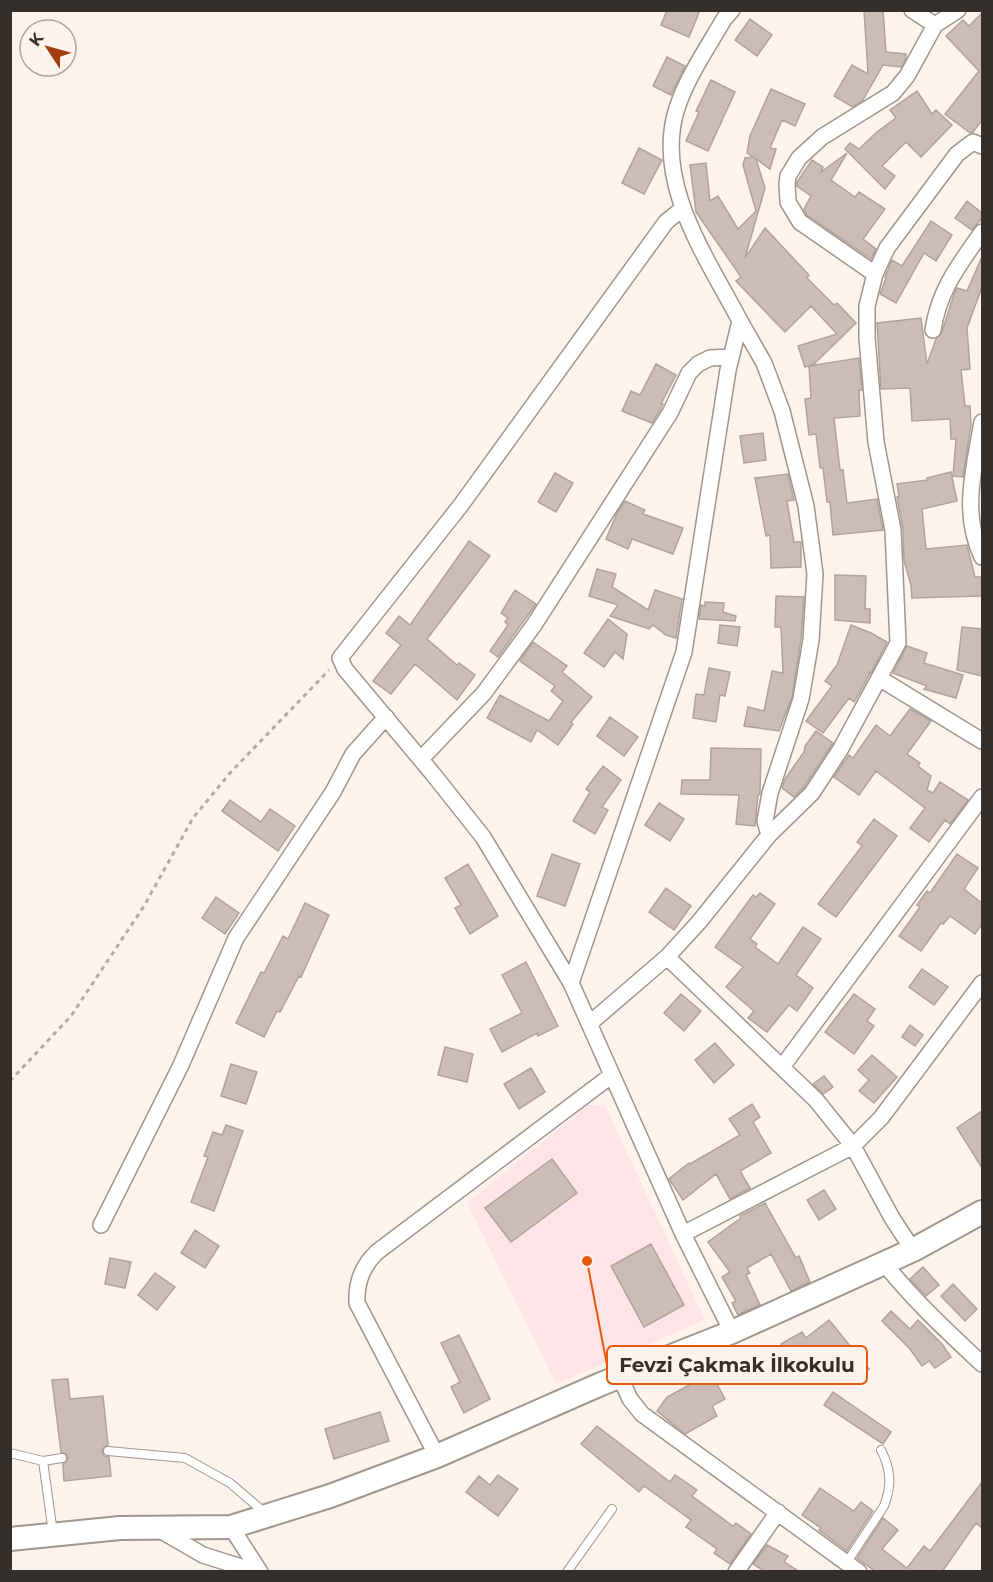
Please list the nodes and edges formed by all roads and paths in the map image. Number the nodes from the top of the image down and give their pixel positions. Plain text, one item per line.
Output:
1 (732, 10) edge
2 (912, 10) edge
3 (958, 10) edge
4 (935, 25) junction
5 (982, 146) edge
6 (682, 209) junction
7 (982, 232) edge
8 (875, 274) junction
9 (740, 321) junction
10 (933, 330) dead end
11 (731, 357) junction
12 (982, 422) edge
13 (982, 557) edge
14 (340, 658) junction
15 (879, 678) junction
16 (386, 717) junction
17 (982, 741) edge
18 (421, 759) junction
19 (982, 797) edge
20 (769, 835) junction
21 (667, 957) junction
22 (982, 983) edge
23 (571, 984) junction
24 (589, 1024) junction
25 (782, 1068) junction
26 (612, 1075) junction
27 (10, 1081) edge
28 (853, 1146) junction
29 (982, 1212) edge
30 (101, 1225) dead end
31 (683, 1234) junction
32 (913, 1250) junction
33 (884, 1263) junction
34 (732, 1332) junction
35 (982, 1364) edge
36 (620, 1377) junction
37 (881, 1450) dead end
38 (108, 1451) dead end
39 (10, 1453) edge
40 (437, 1456) junction
41 (62, 1458) dead end
42 (43, 1461) junction
43 (612, 1509) dead end
44 (778, 1512) junction
45 (267, 1515) junction
46 (155, 1527) junction
47 (231, 1527) junction
48 (53, 1534) junction
49 (10, 1539) edge
50 (853, 1567) edge
51 (259, 1572) edge
52 (567, 1572) edge
53 (736, 1572) edge

1 - 6 street
2 - 4 street
3 - 4 street
4 - 8 street
5 - 8 street
6 - 9 street
6 - 14 street
7 - 10 street
8 - 15 street
9 - 11 street
9 - 20 street
11 - 18 street
11 - 23 street
12 - 13 street
14 - 16 street
14 - 27 path
15 - 17 street
15 - 20 street
16 - 18 street
16 - 30 street
18 - 23 street
19 - 25 street
20 - 21 street
21 - 24 street
21 - 25 street
22 - 28 street
23 - 24 street
24 - 26 street
25 - 28 street
26 - 31 street
26 - 40 street
28 - 31 street
28 - 32 street
29 - 32 main road
31 - 34 street
32 - 33 main road
33 - 34 main road
33 - 35 street
34 - 36 main road
36 - 40 main road
36 - 44 street
37 - 50 lane
38 - 45 lane
39 - 42 lane
40 - 45 main road
41 - 42 lane
42 - 48 lane
43 - 52 lane
44 - 50 street
44 - 53 street
45 - 47 main road
46 - 47 main road
46 - 48 main road
46 - 51 street
47 - 51 street
48 - 49 main road

